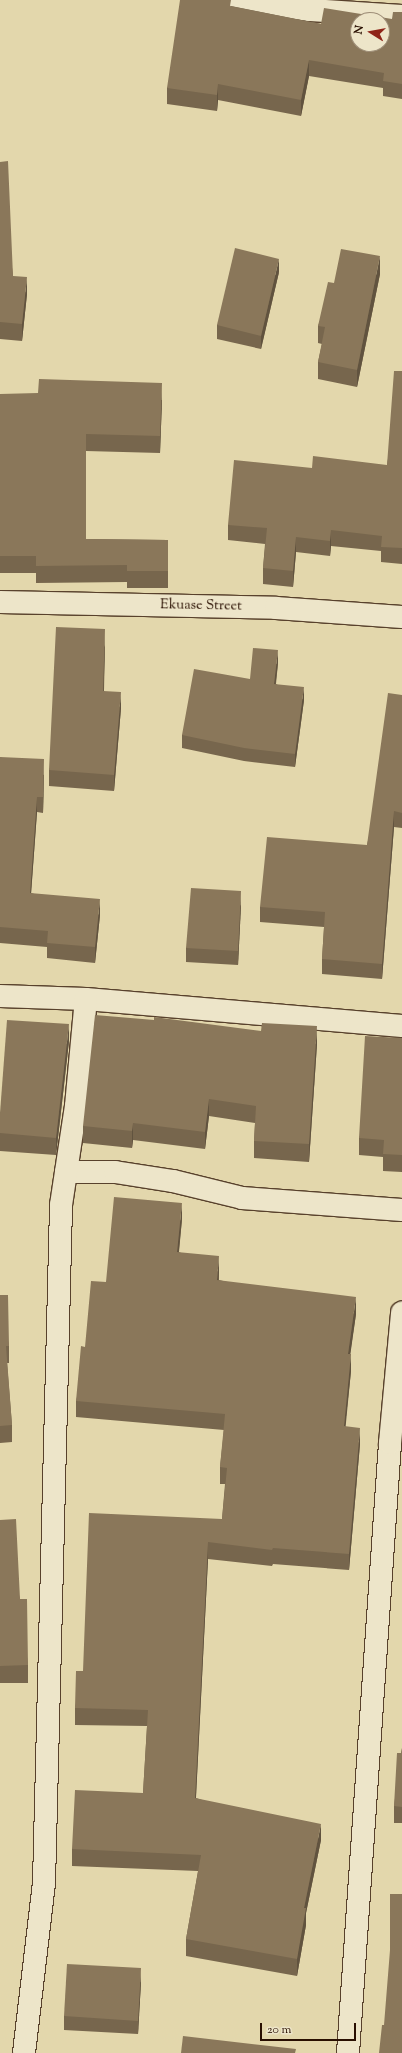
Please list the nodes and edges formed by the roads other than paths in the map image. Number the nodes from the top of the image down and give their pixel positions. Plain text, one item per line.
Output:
1 (237, 0) edge
2 (402, 16) edge
3 (0, 602) edge
4 (402, 617) edge
5 (0, 996) edge
6 (86, 999) junction
7 (402, 1026) edge
8 (66, 1172) junction
9 (402, 1210) edge
10 (402, 1313) edge
11 (24, 2053) edge
12 (348, 2053) edge

1 - 2 street
3 - 4 street, Ekuase Street
5 - 6 street
6 - 7 street
6 - 8 street
8 - 9 street
8 - 11 street
10 - 12 street

